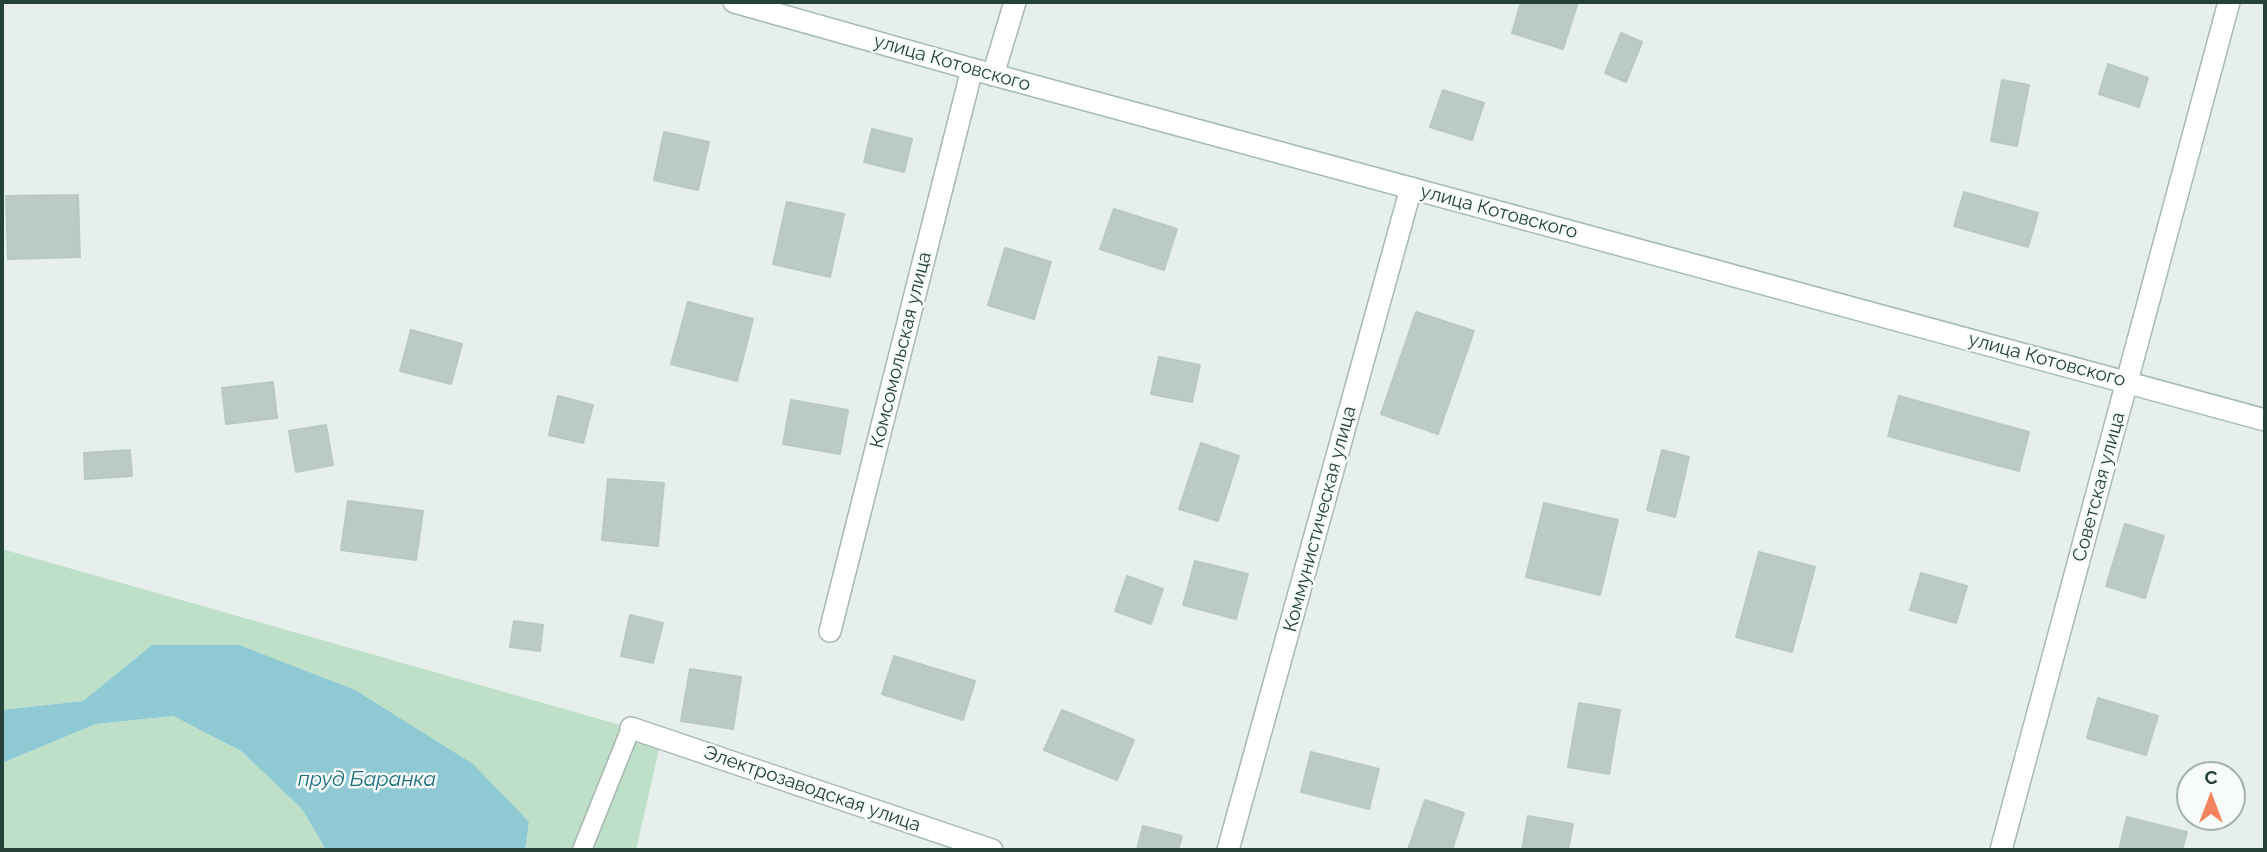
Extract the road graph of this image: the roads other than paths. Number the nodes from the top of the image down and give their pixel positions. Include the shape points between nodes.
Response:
1 (734, 2) edge
2 (1015, 2) edge
3 (2230, 2) edge
4 (972, 69) junction
5 (993, 75) junction
6 (1411, 188) junction
7 (2128, 382) junction
8 (2265, 420) edge
9 (830, 631) dead end
10 (631, 729) joint
11 (582, 850) edge
12 (992, 850) edge
13 (1228, 850) edge
14 (2001, 850) edge

1 - 4 street, улица Котовского
2 - 5 street
3 - 7 street, Советская улица
4 - 5 street, улица Котовского
4 - 9 street, Комсомольская улица
5 - 6 street, улица Котовского
6 - 7 street, улица Котовского
6 - 13 street, Коммунистическая улица
7 - 8 street, улица Котовского
7 - 14 street, Советская улица
10 - 11 lane
10 - 12 street, Электрозаводская улица

